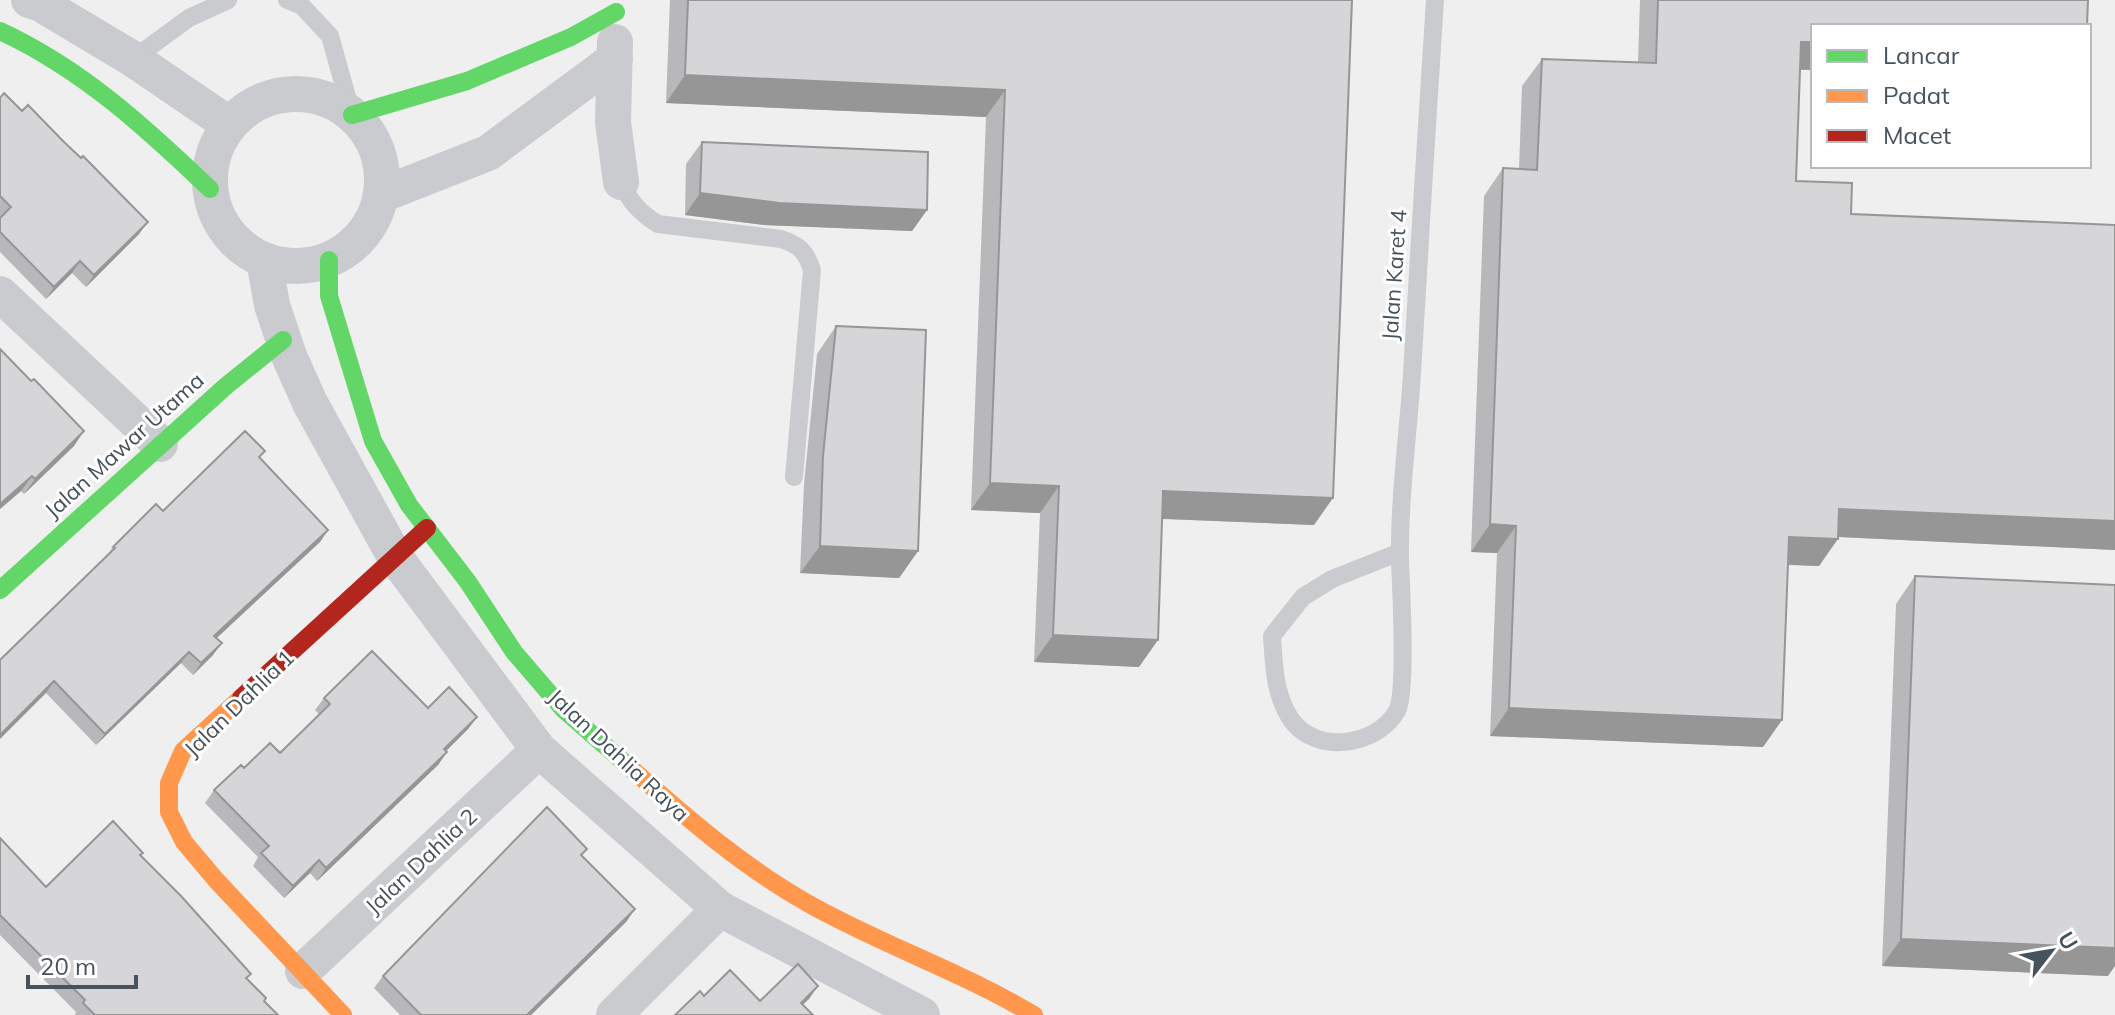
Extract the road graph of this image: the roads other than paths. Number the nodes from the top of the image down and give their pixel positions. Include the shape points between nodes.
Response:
1 (29, 0) edge
2 (228, 0) edge
3 (287, 0) edge
4 (1435, 0) edge
5 (616, 6) edge
6 (64, 8) edge
7 (0, 31) edge
8 (133, 59) junction
9 (615, 59) junction
10 (352, 115) junction
11 (230, 125) junction
12 (621, 182) joint
13 (210, 189) junction
14 (381, 195) junction
15 (264, 260) junction
16 (329, 260) junction
17 (0, 294) edge
18 (283, 340) junction
19 (160, 444) junction
20 (794, 477) dead end
21 (427, 528) junction
22 (1400, 552) junction
23 (395, 557) junction
24 (0, 590) edge
25 (539, 750) junction
26 (720, 909) junction
27 (303, 971) junction
28 (994, 1006) edge
29 (343, 1015) edge
30 (614, 1015) edge
31 (922, 1015) edge
32 (1034, 1015) edge

1 - 6 street
2 - 8 lane via 189,18
3 - 10 lane via 302,6 330,36
4 - 22 lane, Jalan Karet 4
5 - 9 street
5 - 10 street via 571,37 467,81
6 - 8 street
7 - 13 street via 104,91
8 - 11 street
9 - 12 street via 613,122
9 - 14 street via 488,153
10 - 11 street via 312,95 288,94 246,109
10 - 14 street via 377,152
11 - 13 street via 211,167
12 - 20 lane via 630,201 658,224 781,239 806,252 812,270
13 - 15 street via 228,232
14 - 16 street via 363,234
15 - 16 street via 286,266
15 - 18 street, Jalan Dahlia Raya
16 - 21 street, Jalan Dahlia Raya via 329,296 373,441
17 - 19 street
18 - 19 street, Jalan Mawar Utama
18 - 23 street, Jalan Dahlia Raya via 310,403
19 - 24 street, Jalan Mawar Utama
21 - 23 street, Jalan Dahlia 1
21 - 28 street, Jalan Dahlia Raya via 514,652 563,709 708,837 809,904
22 - 22 lane, Jalan Karet 4 via 1399,708 1366,738 1316,740 1291,719 1275,682 1272,636 1303,597 1332,579
23 - 25 street, Jalan Dahlia Raya
23 - 27 street, Jalan Dahlia 1 via 183,751 169,783 169,812 184,842
25 - 26 street, Jalan Dahlia Raya
25 - 27 street, Jalan Dahlia 2
26 - 30 street
26 - 31 street, Jalan Dahlia Raya
27 - 29 street, Jalan Dahlia 1
28 - 32 street, Jalan Dahlia Raya

